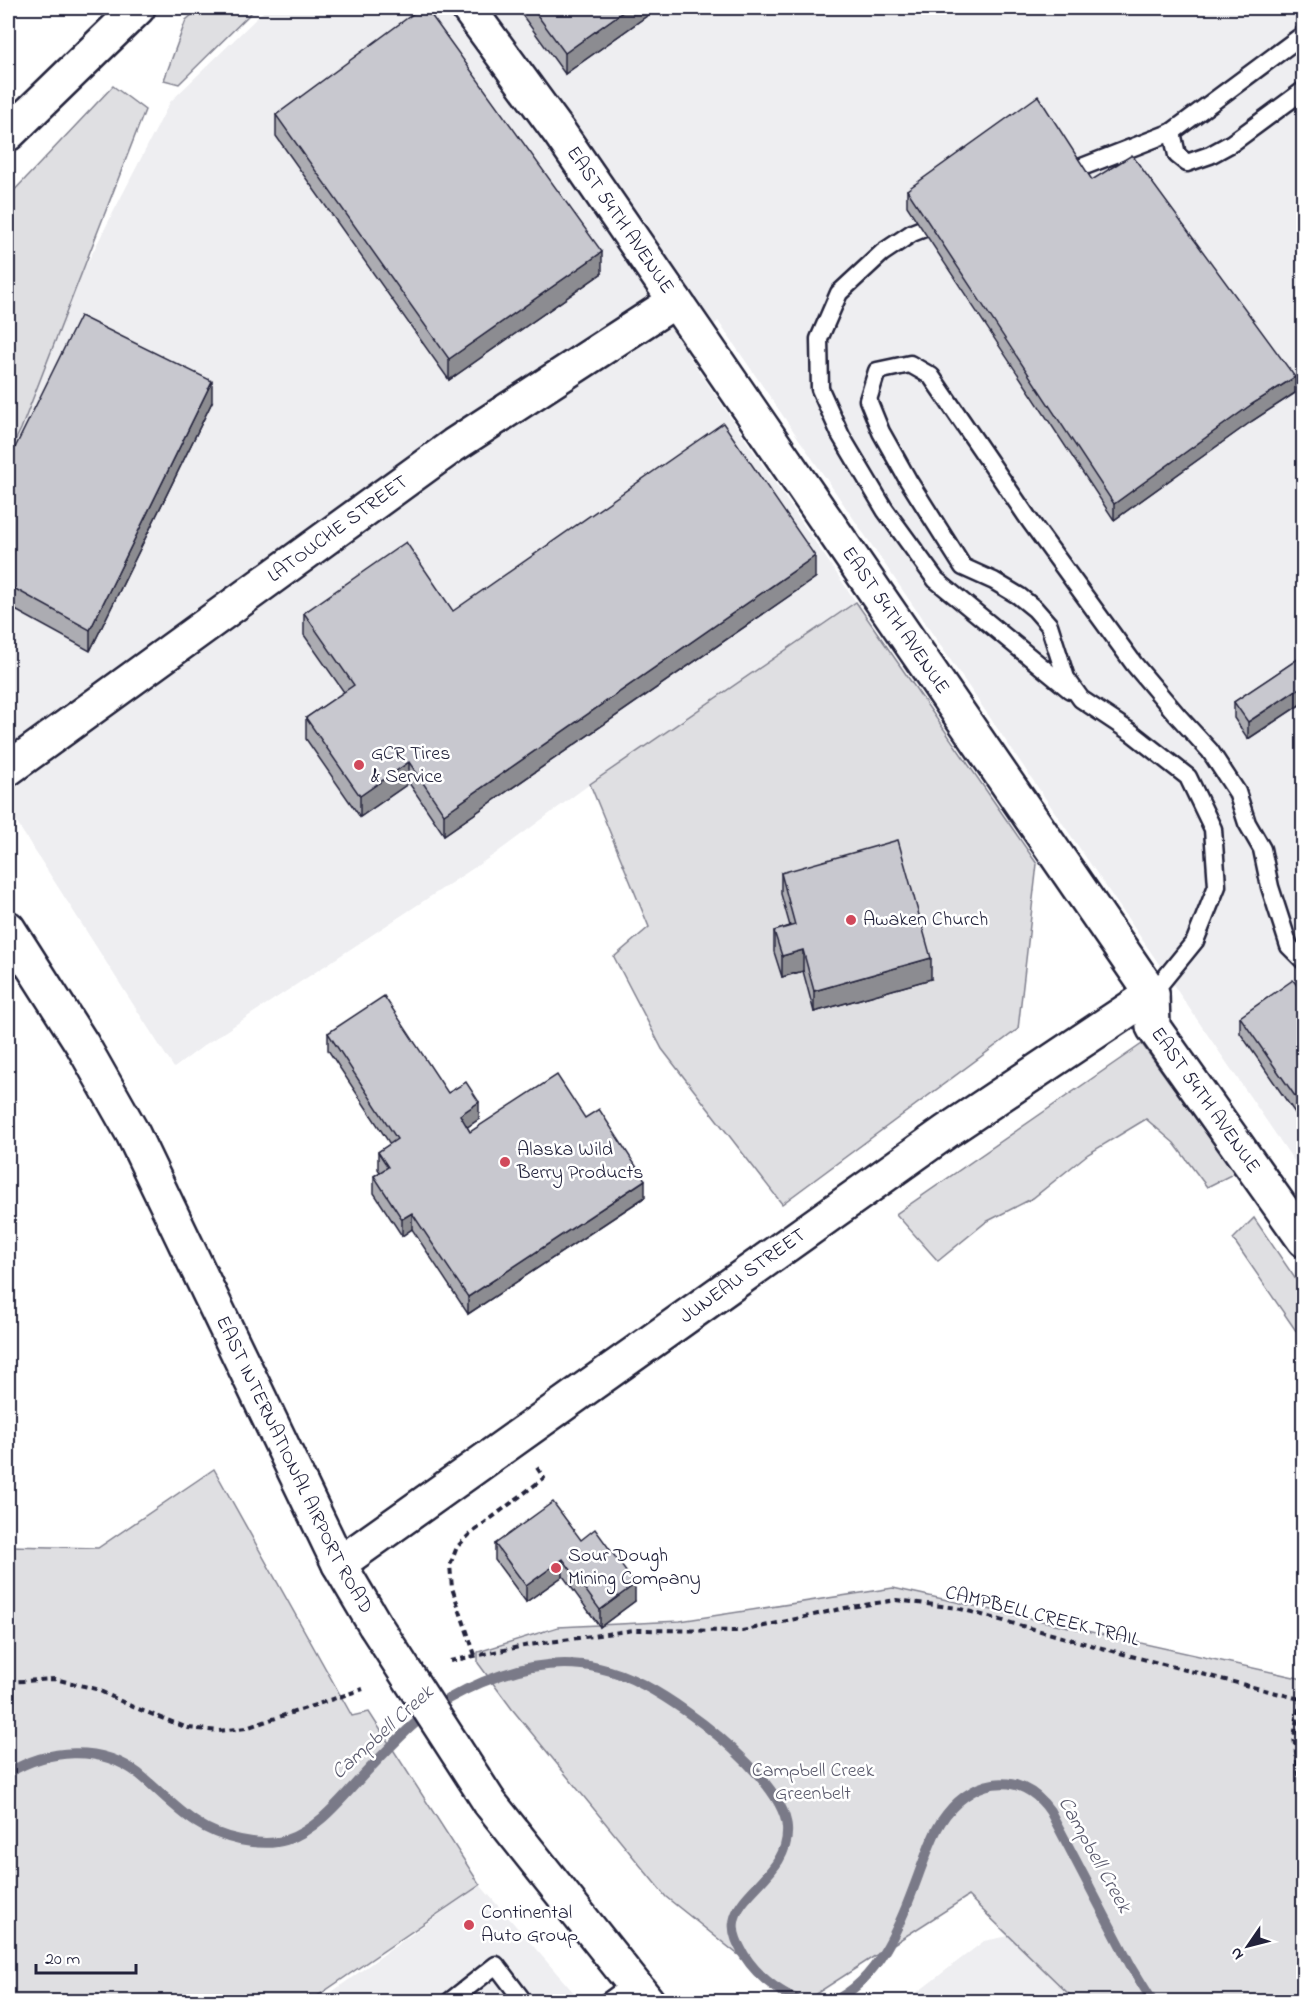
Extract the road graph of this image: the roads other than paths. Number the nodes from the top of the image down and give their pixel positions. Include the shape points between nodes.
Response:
1 (138, 8) edge
2 (468, 8) edge
3 (1304, 34) edge
4 (1304, 90) edge
5 (1172, 132) junction
6 (8, 134) edge
7 (1053, 178) edge
8 (955, 216) edge
9 (675, 301) junction
10 (1081, 699) junction
11 (8, 769) edge
12 (8, 928) edge
13 (1304, 961) edge
14 (1152, 994) junction
15 (1304, 1240) edge
16 (339, 1563) junction
17 (630, 1995) edge
18 (449, 2001) edge
19 (525, 2001) edge

1 - 6 street
2 - 9 street, EAST 54TH AVENUE
3 - 5 lane
4 - 5 lane via 1232,142 1187,163 1177,156
5 - 7 lane
8 - 10 lane via 912,233 882,253 839,293 819,339 820,389 840,436 885,510 936,580
9 - 11 street, LATOUCHE STREET via 454,445
9 - 14 street, EAST 54TH AVENUE
10 - 13 lane via 1066,678 1049,625 1019,596 963,567 908,480 868,400 877,371 910,364 931,376 1134,664 1210,751 1237,792 1247,823 1262,849 1290,946
10 - 14 lane via 1188,777 1213,829 1217,886 1195,941
12 - 16 street, EAST INTERNATIONAL AIRPORT ROAD via 82,1044 133,1134
14 - 15 street, EAST 54TH AVENUE via 1153,1027
14 - 16 street, JUNEAU STREET via 947,1131
16 - 17 street, EAST INTERNATIONAL AIRPORT ROAD, bridge via 490,1803
18 - 19 lane via 496,1965

